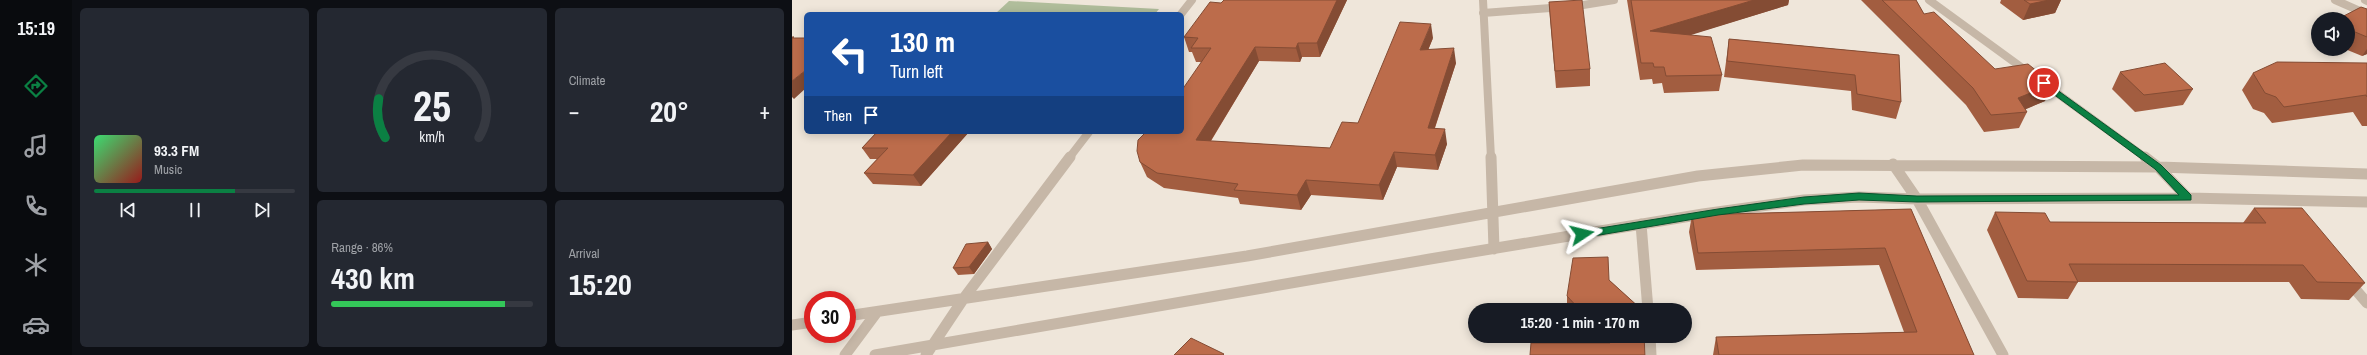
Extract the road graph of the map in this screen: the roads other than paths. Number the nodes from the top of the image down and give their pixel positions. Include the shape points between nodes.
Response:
1 (1192, 0) edge
2 (1483, 0) edge
3 (1614, 0) edge
4 (1929, 0) edge
5 (2335, 0) edge
6 (1183, 12) edge
7 (1483, 13) junction
8 (2367, 14) edge
9 (1087, 134) edge
10 (1893, 164) junction
11 (2158, 167) junction
12 (2367, 174) edge
13 (2188, 198) junction
14 (1917, 199) junction
15 (2280, 199) junction
16 (2367, 202) edge
17 (2289, 210) edge
18 (1494, 212) junction
19 (1641, 224) junction
20 (1494, 249) junction
21 (2342, 272) edge
22 (964, 298) junction
23 (1647, 303) edge
24 (2367, 303) edge
25 (877, 312) junction
26 (856, 315) edge
27 (804, 323) edge
28 (792, 325) edge
29 (1650, 343) edge
30 (934, 344) junction
31 (845, 355) edge
32 (875, 355) edge
33 (926, 355) edge
34 (1651, 355) edge
35 (2003, 355) edge

1 - 6 street
2 - 7 street
3 - 7 street via 1577,6
4 - 11 street
5 - 8 street
7 - 18 street
9 - 22 street
10 - 11 street
10 - 14 street
10 - 18 street via 1803,165 1698,176
11 - 12 street
11 - 13 street
13 - 14 street
13 - 15 street
14 - 19 street via 1859,197 1804,200
14 - 35 street
15 - 16 street
15 - 17 street
18 - 20 street
18 - 22 street via 1247,256
19 - 20 street
19 - 23 street
20 - 30 street
21 - 24 street
22 - 25 street
22 - 30 street
25 - 26 street
25 - 31 street
27 - 28 street
29 - 34 street
30 - 32 street
30 - 33 street

